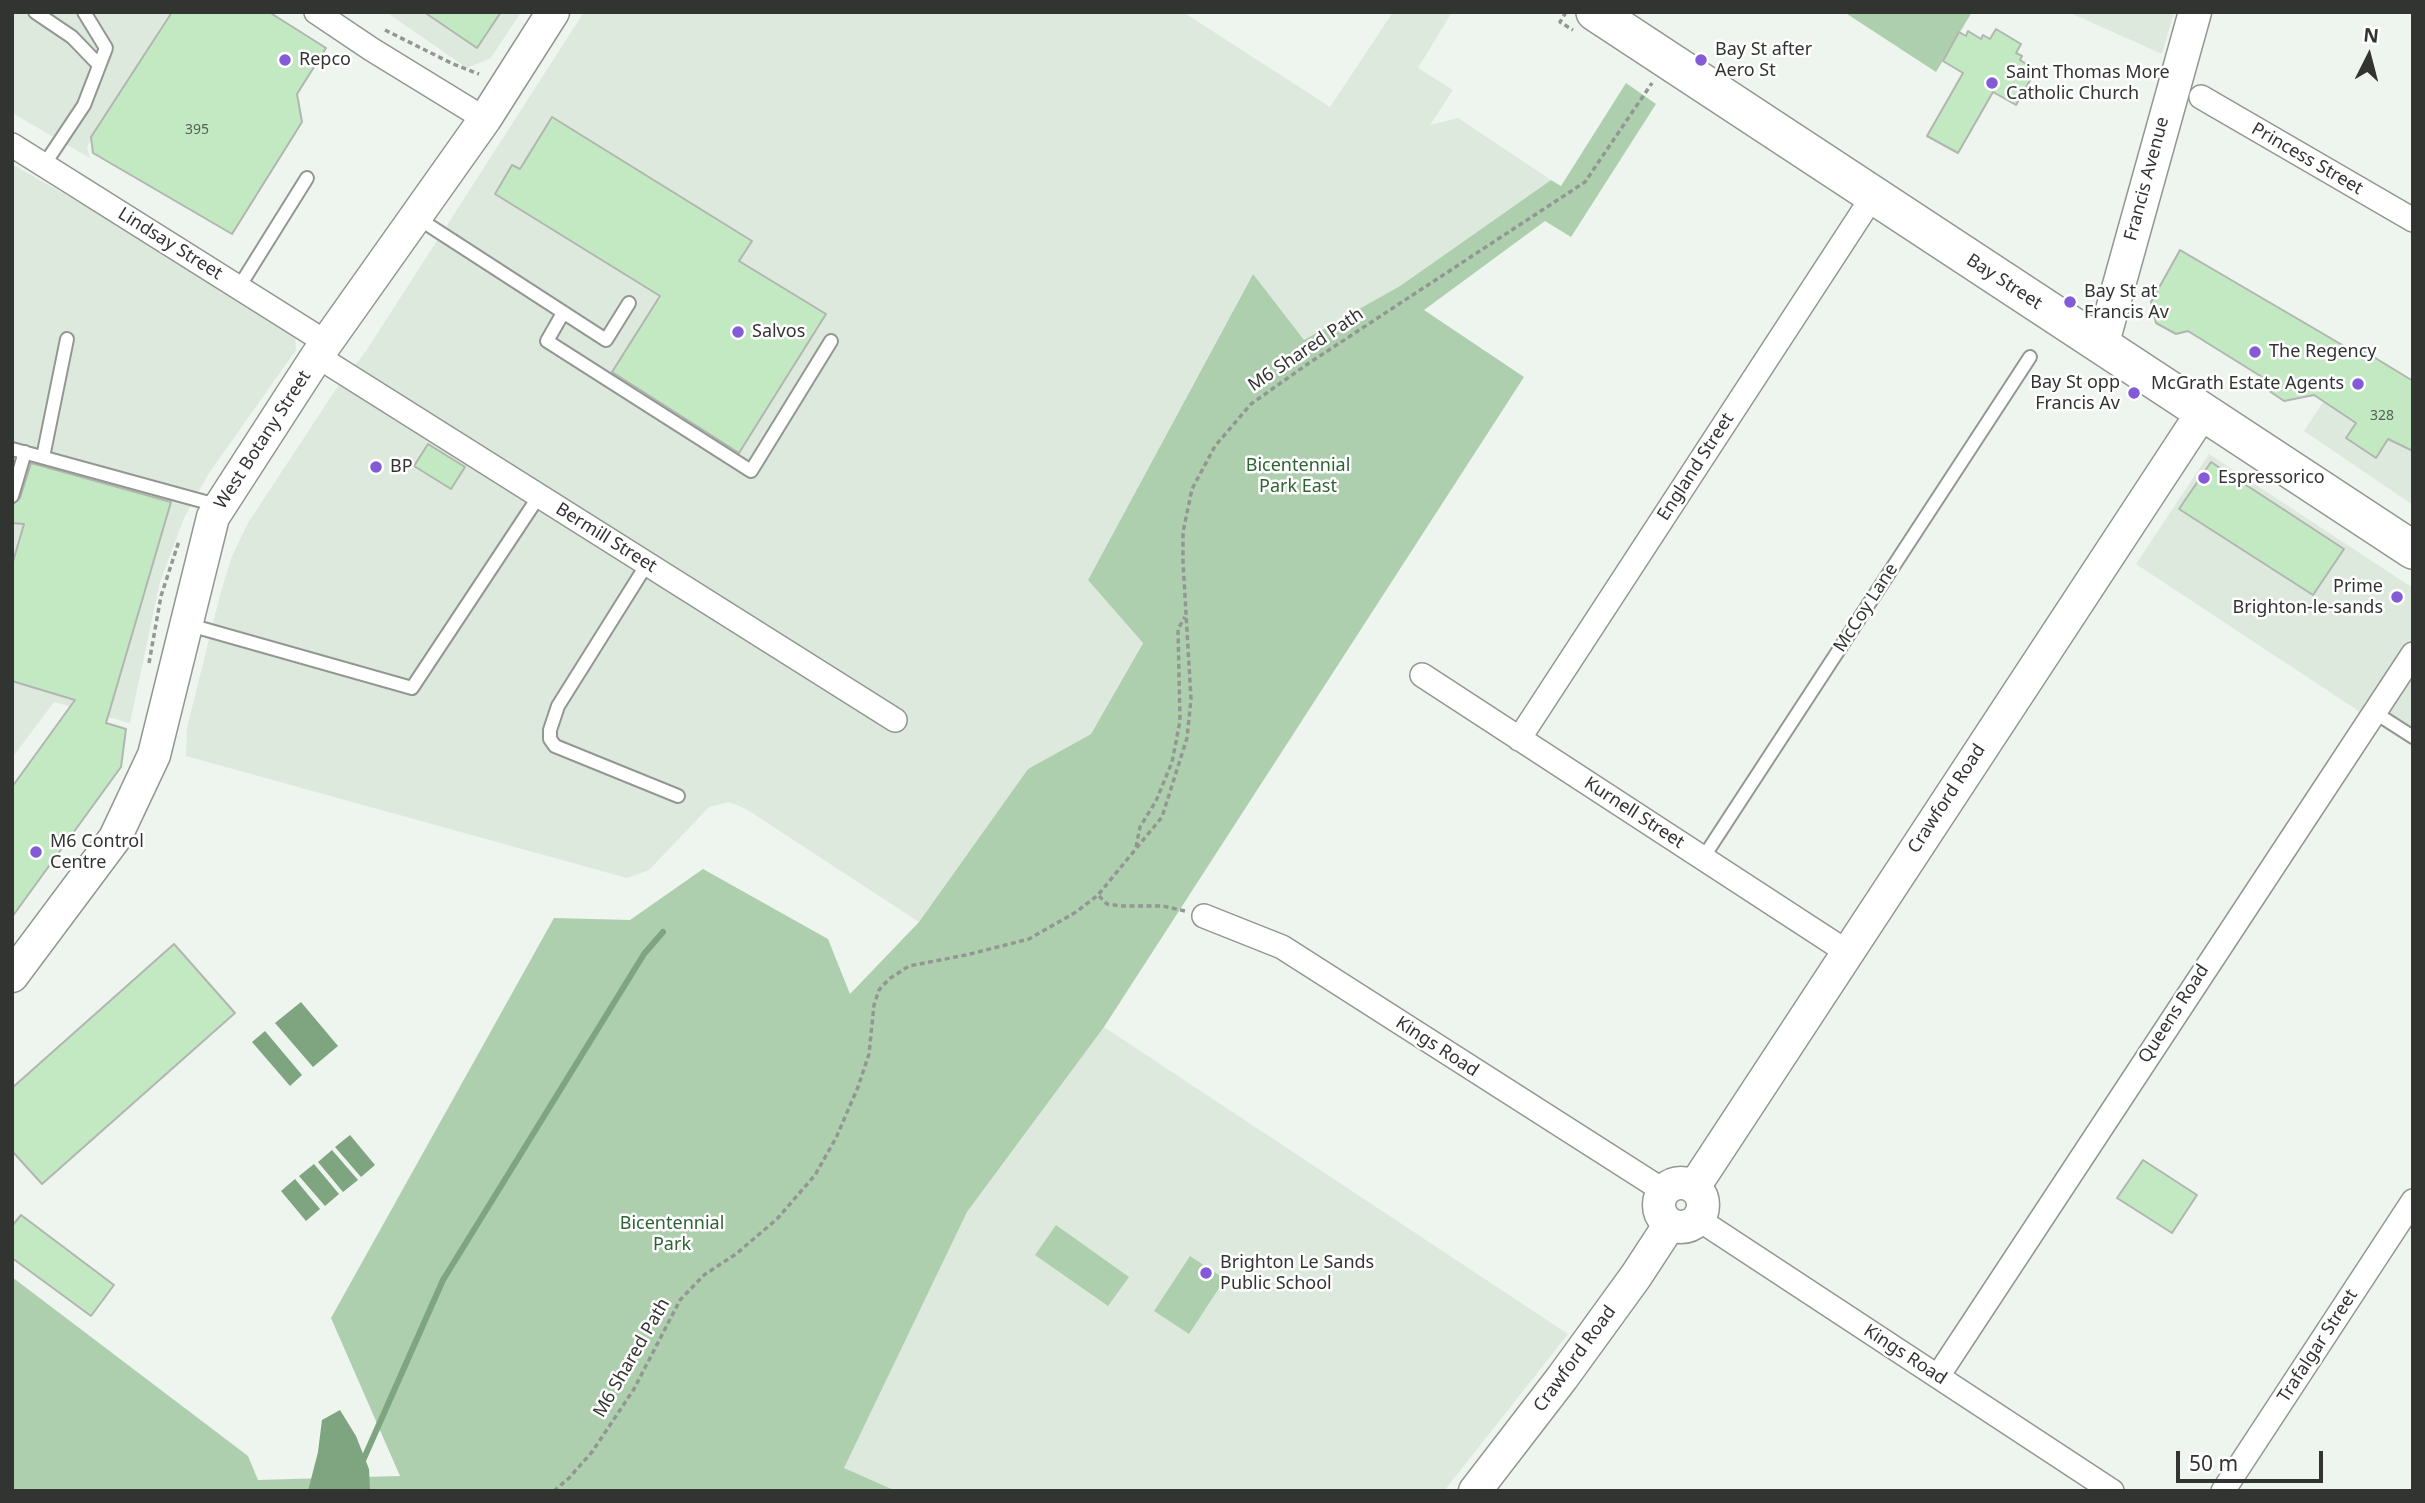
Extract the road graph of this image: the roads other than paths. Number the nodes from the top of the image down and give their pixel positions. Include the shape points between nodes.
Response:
1 (35, 12) edge
2 (84, 12) edge
3 (316, 12) edge
4 (553, 12) edge
5 (1595, 12) edge
6 (2195, 12) edge
7 (99, 65) junction
8 (2201, 97) dead end
9 (485, 119) junction
10 (12, 145) edge
11 (44, 165) junction
12 (307, 178) dead end
13 (1873, 196) junction
14 (416, 217) junction
15 (2413, 220) edge
16 (239, 287) junction
17 (629, 303) dead end
18 (564, 313) junction
19 (67, 339) dead end
20 (831, 341) dead end
21 (2102, 346) junction
22 (322, 349) junction
23 (2030, 357) dead end
24 (2202, 413) junction
25 (19, 450) edge
26 (43, 457) junction
27 (12, 496) edge
28 (539, 496) junction
29 (220, 506) junction
30 (2413, 550) edge
31 (648, 564) junction
32 (186, 624) junction
33 (2413, 654) edge
34 (1422, 675) dead end
35 (2374, 712) junction
36 (895, 720) dead end
37 (2413, 737) edge
38 (1519, 739) junction
39 (678, 796) dead end
40 (1703, 858) junction
41 (1204, 916) road end
42 (1847, 951) junction
43 (12, 976) edge
44 (1679, 1189) junction
45 (2413, 1201) edge
46 (1684, 1221) junction
47 (1938, 1376) junction
48 (1475, 1491) edge
49 (2112, 1491) edge
50 (2223, 1491) edge

1 - 7 lane via 72,37
2 - 7 lane via 106,48
3 - 9 street
4 - 9 street, West Botany Street
5 - 13 main road, Bay Street
6 - 21 street, Francis Avenue
7 - 11 lane via 84,105
8 - 15 street, Princess Street
9 - 14 street, West Botany Street
10 - 11 street, Lindsay Street
11 - 16 street, Lindsay Street
12 - 16 lane
13 - 21 main road, Bay Street
13 - 38 street, England Street
14 - 18 lane
14 - 22 street, West Botany Street
16 - 22 street, Lindsay Street
17 - 18 lane via 606,340
18 - 20 lane via 547,341 751,471
19 - 26 lane
21 - 24 main road, Bay Street
22 - 28 street, Bermill Street
22 - 29 street, West Botany Street
23 - 40 lane, McCoy Lane
24 - 30 main road, Bay Street
24 - 42 street, Crawford Road
25 - 26 lane
25 - 27 lane
26 - 29 lane
28 - 31 street, Bermill Street
28 - 32 lane via 412,688
29 - 32 street, West Botany Street via 213,517
31 - 36 street, Bermill Street
31 - 39 lane via 558,706 550,739 555,746
32 - 43 street, West Botany Street via 154,755 115,838
33 - 35 street, Queens Road
34 - 38 street, Kurnell Street
35 - 37 lane
35 - 47 street, Queens Road
38 - 40 street, Kurnell Street
40 - 42 street, Kurnell Street
41 - 44 street, Kings Road via 1282,947
42 - 44 street, Crawford Road
44 - 46 street via 1700,1193 1703,1202 1703,1211
45 - 50 street, Trafalgar Street
46 - 47 street, Kings Road
46 - 48 street, Crawford Road
47 - 49 street, Kings Road

